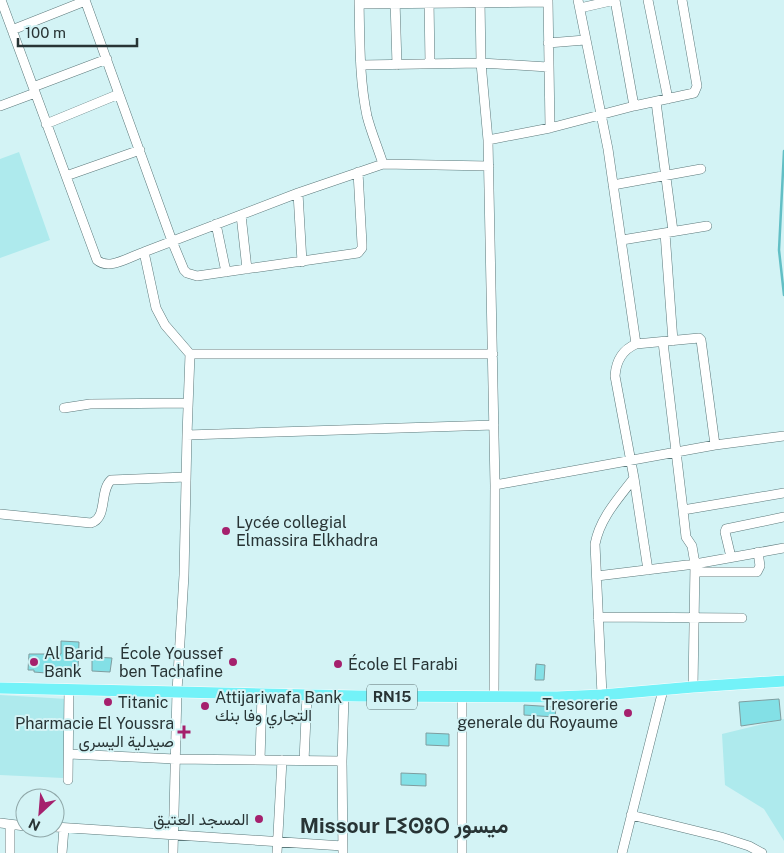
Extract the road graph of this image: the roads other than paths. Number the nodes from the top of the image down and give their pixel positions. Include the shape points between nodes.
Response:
1 (2, 0) edge
2 (615, 0) edge
3 (648, 0) edge
4 (682, 0) edge
5 (85, 1) edge
6 (395, 1) edge
7 (480, 1) edge
8 (548, 1) edge
9 (359, 2) edge
10 (429, 2) edge
11 (579, 4) edge
12 (12, 30) junction
13 (585, 40) junction
14 (548, 43) junction
15 (107, 59) junction
16 (482, 63) junction
17 (397, 64) junction
18 (430, 64) junction
19 (361, 65) junction
20 (548, 67) junction
21 (34, 90) junction
22 (120, 94) junction
23 (668, 99) junction
24 (656, 102) junction
25 (0, 106) edge
26 (634, 106) junction
27 (601, 114) junction
28 (46, 124) junction
29 (550, 128) junction
30 (488, 140) junction
31 (140, 150) junction
32 (383, 164) junction
33 (489, 166) junction
34 (701, 169) dead end
35 (358, 172) junction
36 (667, 175) junction
37 (66, 176) junction
38 (613, 185) junction
39 (298, 193) junction
40 (241, 215) junction
41 (216, 224) junction
42 (707, 226) dead end
43 (669, 232) junction
44 (622, 240) junction
45 (172, 241) junction
46 (144, 252) junction
47 (302, 262) junction
48 (247, 270) junction
49 (226, 272) junction
50 (673, 340) junction
51 (663, 342) junction
52 (636, 344) junction
53 (190, 354) junction
54 (493, 354) junction
55 (188, 403) junction
56 (64, 408) dead end
57 (494, 425) junction
58 (187, 435) junction
59 (784, 436) edge
60 (715, 445) junction
61 (677, 452) junction
62 (631, 459) junction
63 (186, 478) junction
64 (634, 478) junction
65 (495, 486) junction
66 (784, 493) edge
67 (683, 510) junction
68 (0, 514) edge
69 (784, 518) edge
70 (784, 548) edge
71 (758, 552) junction
72 (731, 557) junction
73 (695, 568) junction
74 (648, 570) junction
75 (597, 576) junction
76 (598, 617) junction
77 (742, 618) dead end
78 (696, 619) junction
79 (784, 681) edge
80 (693, 687) junction
81 (0, 688) edge
82 (69, 689) junction
83 (663, 690) junction
84 (176, 691) junction
85 (262, 694) junction
86 (306, 695) junction
87 (344, 696) junction
88 (602, 696) junction
89 (462, 697) junction
90 (494, 697) junction
91 (69, 754) junction
92 (175, 759) junction
93 (260, 760) junction
94 (282, 760) junction
95 (304, 761) junction
96 (342, 761) junction
97 (68, 780) dead end
98 (632, 815) junction
99 (0, 824) edge
100 (10, 825) junction
101 (15, 825) edge
102 (65, 828) edge
103 (173, 834) junction
104 (60, 838) edge
105 (278, 842) junction
106 (343, 849) edge
107 (10, 853) edge
108 (62, 853) edge
109 (173, 853) edge
110 (278, 853) edge
111 (462, 853) edge
112 (622, 853) edge
113 (762, 853) edge

1 - 12 street
2 - 11 street
2 - 26 street
3 - 23 street
4 - 23 street via 697,89 692,94
5 - 12 street
5 - 15 street
6 - 9 street
6 - 10 street
6 - 17 street
7 - 8 street
7 - 10 street
7 - 16 street
8 - 14 street
9 - 19 street
10 - 18 street
11 - 13 street
12 - 21 street
13 - 14 street
13 - 27 street
14 - 20 street
15 - 21 street
15 - 22 street
16 - 18 street
16 - 20 street
16 - 30 street
17 - 18 street
17 - 19 street
19 - 32 street via 367,116
20 - 29 street
21 - 25 street
21 - 28 street
22 - 28 street
22 - 31 street
23 - 24 street
24 - 26 street
24 - 36 street
26 - 27 street
27 - 29 street
27 - 38 street
28 - 37 street
29 - 30 street
30 - 33 street
31 - 37 street
31 - 45 street
32 - 33 street
32 - 35 street
33 - 54 street
34 - 36 street
35 - 39 street
35 - 47 street via 360,251 355,255
36 - 38 street
36 - 43 street
37 - 46 street via 100,263 110,264
38 - 44 street
39 - 40 street
39 - 47 street
40 - 41 street
40 - 48 street
41 - 45 street
41 - 49 street
42 - 43 street
43 - 44 street
43 - 50 street
44 - 52 street
45 - 46 street
45 - 49 street via 187,273 197,276
46 - 53 street via 156,308 165,325
47 - 48 street
48 - 49 street
50 - 51 street
50 - 60 street via 700,338 702,341
51 - 52 street
51 - 61 street
52 - 62 street via 620,356 616,370
53 - 54 street
53 - 55 street
54 - 57 street
55 - 56 street via 90,404
55 - 58 street
57 - 58 street
57 - 65 street
58 - 63 street
59 - 60 street
60 - 61 street
61 - 62 street
61 - 67 street
62 - 64 street
62 - 65 street
63 - 68 street via 111,480 96,522
63 - 84 street via 184,575
64 - 74 street
64 - 75 street via 603,519 595,544
65 - 90 street
66 - 67 street
67 - 73 street via 686,537 692,546
69 - 72 street via 726,528
70 - 71 street
71 - 72 street
71 - 73 street via 760,566 756,572
72 - 73 street
73 - 74 street
73 - 78 street
74 - 75 street
75 - 76 street
76 - 78 street
76 - 88 street
77 - 78 street
78 - 80 street
79 - 80 main road, RN15
80 - 83 main road, RN15
81 - 82 main road, RN15
82 - 84 main road, RN15
82 - 91 street
83 - 88 main road, RN15
83 - 98 street
84 - 85 main road, RN15
84 - 92 street
85 - 86 main road, RN15
85 - 93 street
86 - 87 main road, RN15
86 - 95 street
87 - 89 main road, RN15
87 - 96 street
88 - 90 main road, RN15
89 - 90 main road, RN15
89 - 111 street
91 - 92 street
91 - 97 street
92 - 93 street
92 - 103 street
93 - 94 street
94 - 95 street
94 - 105 street
95 - 96 street
96 - 106 street
98 - 112 street
98 - 113 street via 721,837
99 - 100 street
100 - 101 street
100 - 107 street
102 - 103 street
103 - 105 street
103 - 109 street
104 - 108 street
105 - 106 street
105 - 110 street

